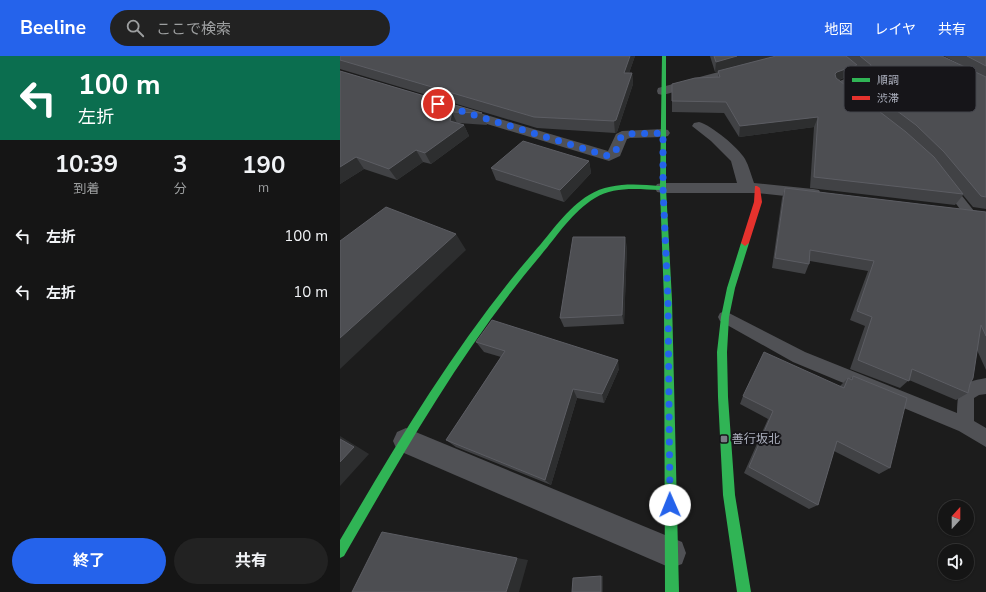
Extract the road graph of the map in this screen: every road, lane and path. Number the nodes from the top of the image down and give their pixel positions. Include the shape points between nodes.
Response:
1 (664, 56) edge
2 (792, 56) edge
3 (837, 56) edge
4 (850, 66) edge
5 (844, 83) edge
6 (844, 90) edge
7 (663, 91) junction
8 (444, 106) edge
9 (699, 126) dead end
10 (663, 133) junction
11 (941, 178) edge
12 (663, 188) junction
13 (752, 188) junction
14 (826, 196) edge
15 (948, 212) edge
16 (978, 215) edge
17 (725, 317) junction
18 (986, 386) edge
19 (966, 425) junction
20 (986, 438) edge
21 (406, 442) junction
22 (340, 552) edge
23 (671, 553) junction
24 (672, 592) edge
25 (744, 592) edge

1 - 7 street
2 - 7 street
3 - 4 lane
5 - 6 lane via 838,85
7 - 10 street
8 - 10 street via 608,156 615,153 621,137 627,134
9 - 13 street via 716,138 738,160
10 - 12 street
11 - 16 lane
12 - 13 street
12 - 21 street via 626,187 605,190 592,196 578,208 529,260 496,302
12 - 23 street via 668,300
13 - 14 street
13 - 17 street via 758,202 731,288
15 - 16 street
17 - 19 lane via 799,356
17 - 25 street via 722,352 723,397 729,495
18 - 19 lane via 975,388 966,394
19 - 20 lane
21 - 22 street
21 - 23 street
23 - 24 street

